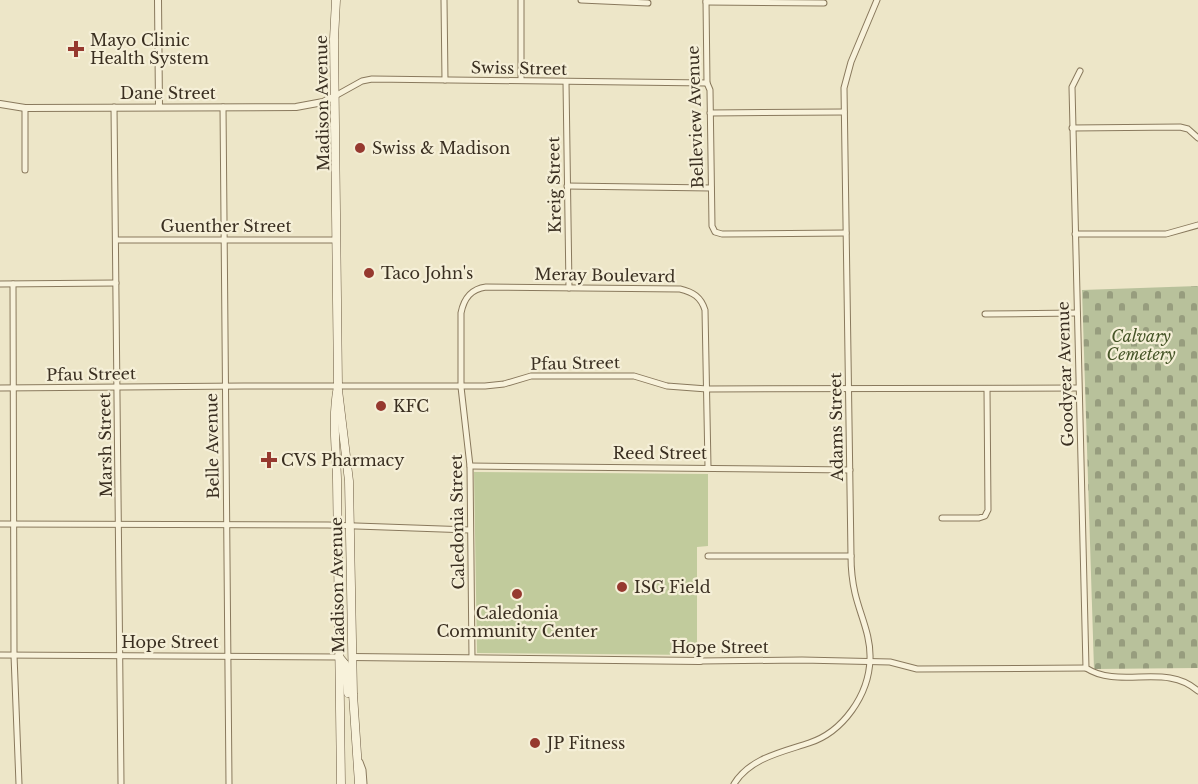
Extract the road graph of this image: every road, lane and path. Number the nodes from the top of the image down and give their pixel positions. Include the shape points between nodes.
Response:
1 (158, 0) edge
2 (336, 0) edge
3 (444, 0) edge
4 (521, 0) edge
5 (581, 0) edge
6 (877, 0) edge
7 (706, 1) edge
8 (648, 3) dead end
9 (824, 3) dead end
10 (1080, 71) dead end
11 (445, 80) junction
12 (521, 80) junction
13 (566, 82) junction
14 (707, 83) junction
15 (335, 96) junction
16 (0, 104) edge
17 (114, 107) junction
18 (159, 107) junction
19 (223, 107) junction
20 (25, 108) junction
21 (710, 112) junction
22 (844, 112) junction
23 (1072, 128) junction
24 (1197, 136) edge
25 (25, 170) dead end
26 (567, 186) junction
27 (711, 188) junction
28 (1198, 225) edge
29 (846, 233) junction
30 (1075, 234) junction
31 (116, 240) junction
32 (224, 240) junction
33 (336, 240) junction
34 (0, 284) edge
35 (13, 284) junction
36 (116, 284) junction
37 (569, 288) junction
38 (985, 314) dead end
39 (1077, 314) junction
40 (225, 386) junction
41 (338, 386) junction
42 (117, 387) junction
43 (461, 387) junction
44 (0, 388) edge
45 (14, 388) junction
46 (849, 388) junction
47 (1078, 388) junction
48 (708, 389) junction
49 (987, 389) junction
50 (470, 466) junction
51 (708, 467) junction
52 (850, 470) junction
53 (942, 518) dead end
54 (0, 524) edge
55 (14, 524) junction
56 (120, 524) junction
57 (226, 525) junction
58 (337, 526) junction
59 (350, 527) junction
60 (470, 530) junction
61 (708, 556) dead end
62 (850, 556) junction
63 (0, 655) edge
64 (14, 655) junction
65 (120, 656) junction
66 (228, 656) junction
67 (339, 657) junction
68 (352, 657) junction
69 (472, 658) junction
70 (700, 661) joint
71 (870, 662) junction
72 (1086, 668) junction
73 (1198, 691) edge
74 (355, 727) junction
75 (358, 758) junction
76 (121, 783) edge
77 (19, 784) edge
78 (229, 784) edge
79 (343, 784) edge
80 (359, 784) edge
81 (364, 784) edge
82 (734, 784) edge

1 - 18 street
2 - 15 main road, Madison Avenue
3 - 11 street
4 - 12 street
5 - 8 street
6 - 22 street, Adams Street via 847,74
7 - 9 street
7 - 14 street, Belleview Avenue
10 - 23 street, Goodyear Avenue via 1072,87
11 - 12 street, Swiss Street
11 - 15 street, Swiss Street via 372,79
12 - 13 street, Swiss Street
13 - 14 street, Swiss Street
13 - 26 street, Kreig Street
14 - 21 street, Belleview Avenue
15 - 19 street, Dane Street via 309,106
15 - 33 main road, Madison Avenue
16 - 20 street, Dane Street
17 - 18 street, Dane Street
17 - 20 street, Dane Street
17 - 31 street, Marsh Street
18 - 19 street, Dane Street
19 - 32 street, Belle Avenue
20 - 25 street
21 - 22 street
21 - 27 street, Belleview Avenue
22 - 29 street, Adams Street
23 - 24 street via 1180,128
23 - 30 street, Goodyear Avenue
26 - 27 street
26 - 37 street, Kreig Street
27 - 29 street, Belleview Avenue via 715,232
28 - 30 street via 1166,234
29 - 46 street, Adams Street
30 - 39 street, Goodyear Avenue
31 - 32 street, Guenther Street
31 - 36 street, Marsh Street
32 - 33 street, Guenther Street
32 - 40 street, Belle Avenue
33 - 41 main road, Madison Avenue
34 - 35 street
35 - 36 street
35 - 45 street
36 - 42 street, Marsh Street
37 - 43 street, Meray Boulevard via 486,287 468,295 461,313
37 - 48 street, Meray Boulevard via 680,289 702,300
38 - 39 street
39 - 47 street, Goodyear Avenue
40 - 41 street, Pfau Street
40 - 42 street, Pfau Street
40 - 57 street, Belle Avenue
41 - 43 street, Pfau Street
41 - 58 main road, Madison Avenue via 334,405
41 - 59 main road, Madison Avenue via 348,460
42 - 45 street, Pfau Street
42 - 56 street, Marsh Street
43 - 48 street, Pfau Street via 504,384 531,376 634,376 667,386
43 - 50 street, Caledonia Street
44 - 45 street, Pfau Street
45 - 55 street
46 - 48 street, Pfau Street
46 - 49 street, Pfau Street
46 - 52 street, Adams Street
47 - 49 street, Pfau Street
47 - 72 street, Goodyear Avenue
48 - 51 street, Meray Boulevard
49 - 53 street via 988,510 979,518
50 - 51 street, Reed Street
50 - 60 street, Caledonia Street
51 - 52 street, Reed Street
52 - 62 street, Adams Street
54 - 55 street
55 - 56 street
55 - 64 street
56 - 57 street
56 - 65 street, Marsh Street
57 - 58 street
57 - 66 street, Belle Avenue
58 - 59 street
58 - 67 main road, Madison Avenue
59 - 60 street
59 - 68 main road, Madison Avenue
60 - 69 street, Caledonia Street
61 - 62 street
62 - 71 street, Adams Street via 855,594 870,642
63 - 64 street, Hope Street
64 - 65 street, Hope Street
64 - 77 street
65 - 66 street, Hope Street
65 - 76 street, Marsh Street
66 - 67 street, Hope Street
66 - 78 street, Belle Avenue
67 - 74 main road via 346,668
67 - 79 main road, Madison Avenue
68 - 69 street, Hope Street
68 - 74 main road, Madison Avenue
69 - 70 street, Hope Street
70 - 71 street, Hope Street
71 - 72 street, Hope Street via 917,669
71 - 82 street, Adams Street via 860,698 837,727 811,743 765,758
72 - 73 street via 1111,676 1168,676 1190,683
74 - 75 main road, Madison Avenue
75 - 80 main road, Madison Avenue
75 - 81 street

